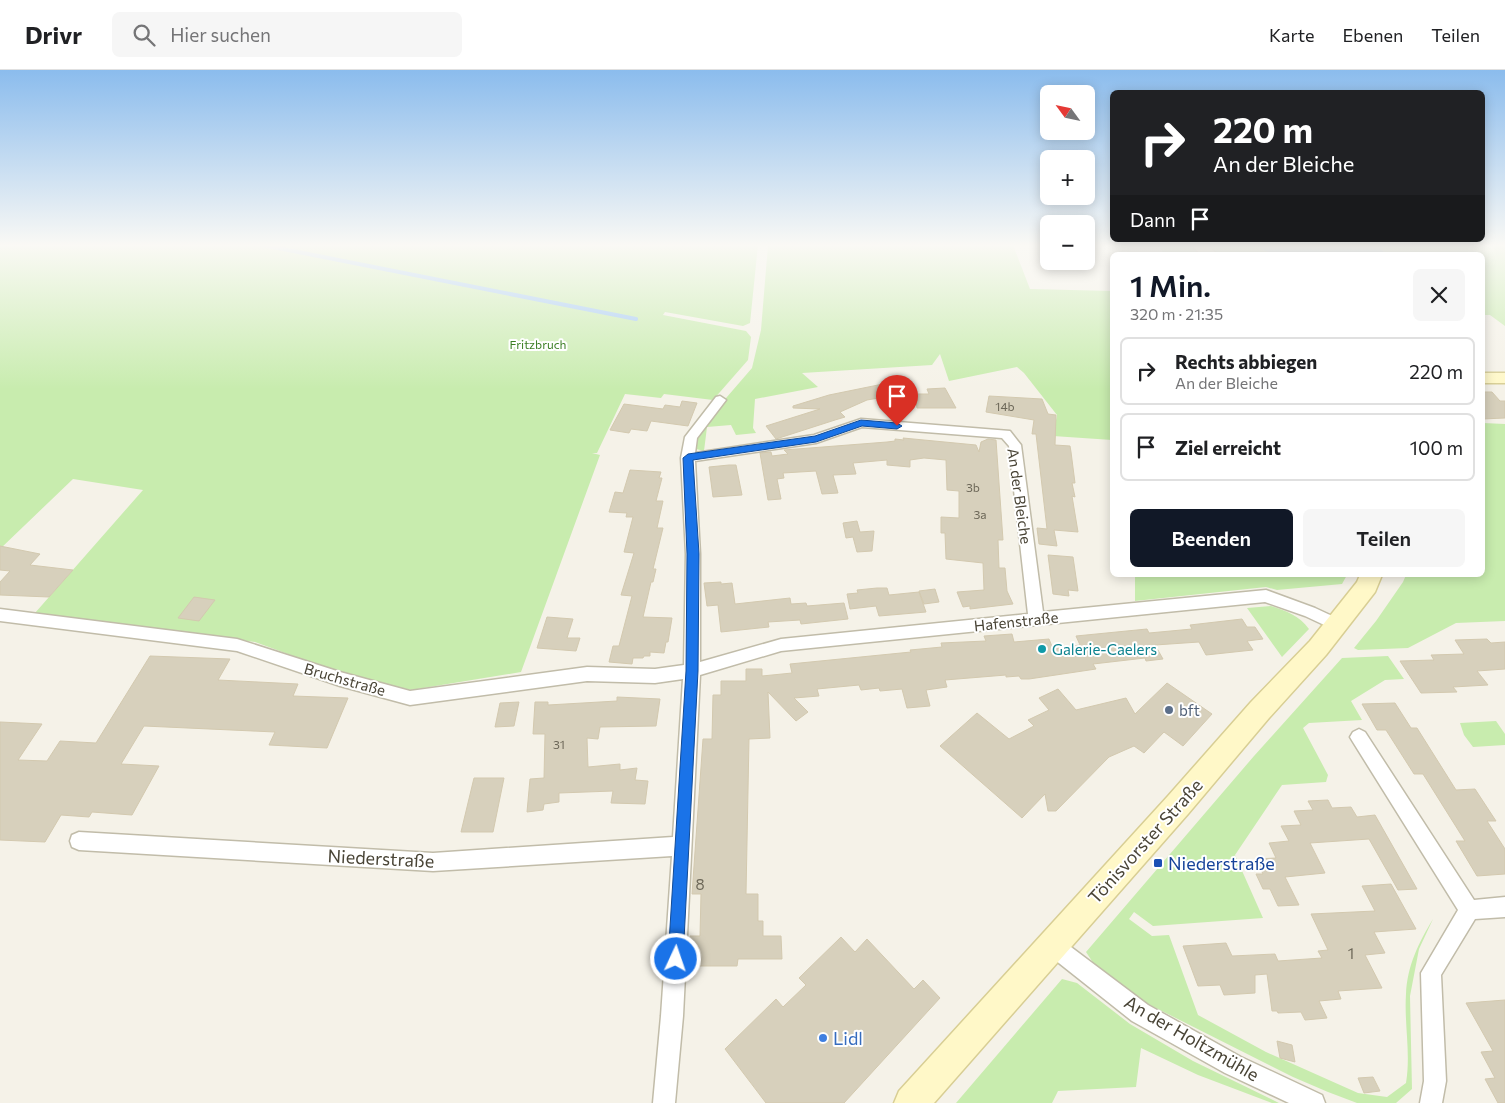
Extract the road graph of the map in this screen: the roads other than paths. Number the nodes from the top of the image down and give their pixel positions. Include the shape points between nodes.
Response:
1 (1485, 378) edge
2 (1505, 378) edge
3 (720, 400) dead end
4 (688, 458) junction
5 (1370, 577) edge
6 (0, 615) edge
7 (1036, 619) junction
8 (1337, 625) junction
9 (692, 671) junction
10 (1359, 737) dead end
11 (79, 841) dead end
12 (682, 846) junction
13 (1505, 906) edge
14 (1469, 910) junction
15 (1052, 945) junction
16 (664, 1103) edge
17 (911, 1103) edge
18 (1314, 1103) edge
19 (1431, 1103) edge

1 - 2 main road
3 - 4 street via 691,437
4 - 7 street, An der Bleiche via 816,439 861,423 1006,434 1015,445
4 - 9 street via 693,554
5 - 8 main road, Tönisvorster Straße
6 - 9 street, Bruchstraße via 237,645 410,698 587,674 655,676
7 - 8 street, Hafenstraße via 1266,596
7 - 9 street, Hafenstraße via 781,644
8 - 15 main road, Tönisvorster Straße
9 - 12 street
10 - 14 street
11 - 12 street, Niederstraße via 433,862
12 - 16 street
13 - 14 street
14 - 19 street via 1431,973 1435,1081
15 - 17 main road, Tönisvorster Straße
15 - 18 street, An der Holtzmühle via 1140,1013 1233,1064

